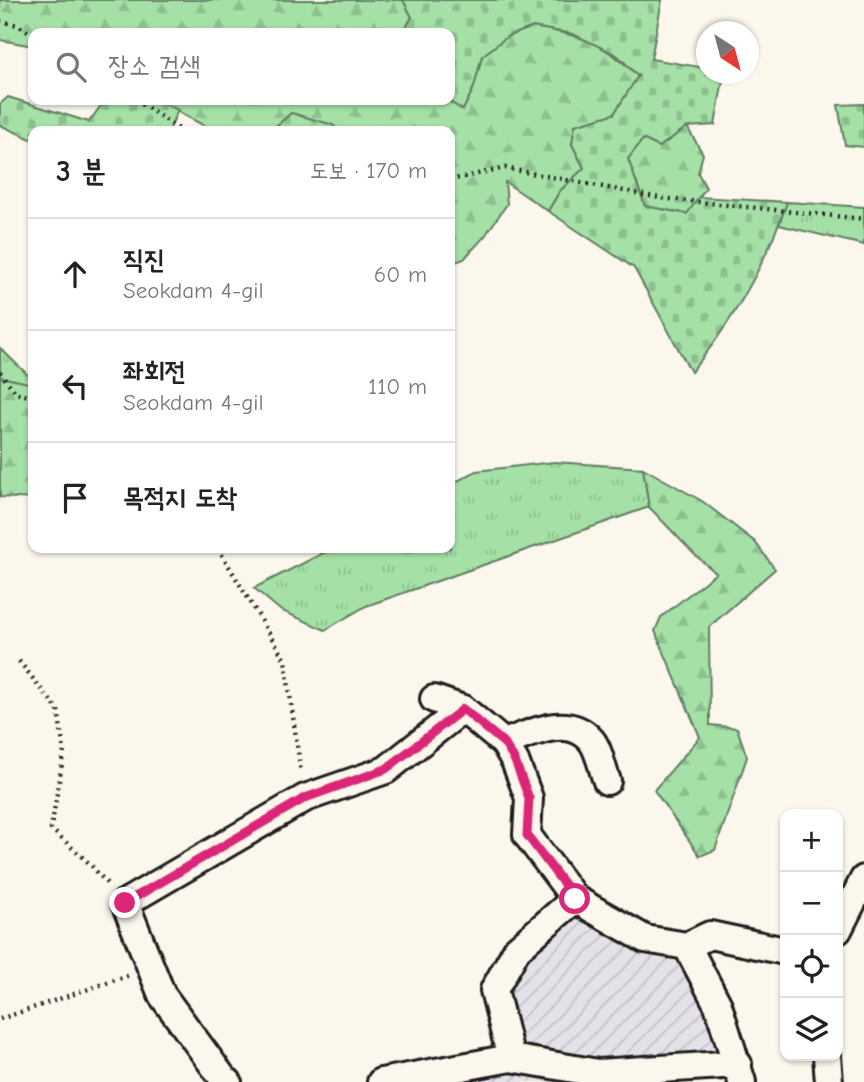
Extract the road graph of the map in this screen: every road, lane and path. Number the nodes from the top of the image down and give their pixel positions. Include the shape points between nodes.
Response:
1 (0, 22) edge
2 (28, 32) edge
3 (143, 105) edge
4 (175, 126) edge
5 (455, 179) edge
6 (864, 219) edge
7 (0, 372) edge
8 (28, 396) edge
9 (221, 553) edge
10 (19, 661) dead end
11 (434, 699) dead end
12 (463, 709) junction
13 (504, 743) junction
14 (607, 781) dead end
15 (305, 798) junction
16 (864, 879) edge
17 (575, 899) junction
18 (125, 903) junction
19 (843, 920) edge
20 (687, 946) junction
21 (780, 950) edge
22 (151, 969) junction
23 (0, 1019) edge
24 (511, 1058) junction
25 (827, 1061) edge
26 (740, 1073) edge
27 (228, 1082) edge
28 (382, 1082) edge
29 (829, 1082) edge

1 - 2 path
3 - 4 path
5 - 6 path via 505,168 660,198
7 - 8 path via 16,393
9 - 15 path via 285,660
10 - 18 path via 58,710 64,751 51,829
11 - 12 street
12 - 13 street
12 - 15 street via 386,769
13 - 14 street via 558,725 579,730 592,741
13 - 17 street via 529,798 527,835
15 - 18 street
16 - 19 street
17 - 20 street via 645,939
17 - 24 street via 517,949 494,990
18 - 22 street
20 - 21 street via 710,935
20 - 26 street via 718,1005
22 - 23 path
22 - 27 street via 162,995
24 - 26 street via 598,1073
24 - 28 street
25 - 29 street

